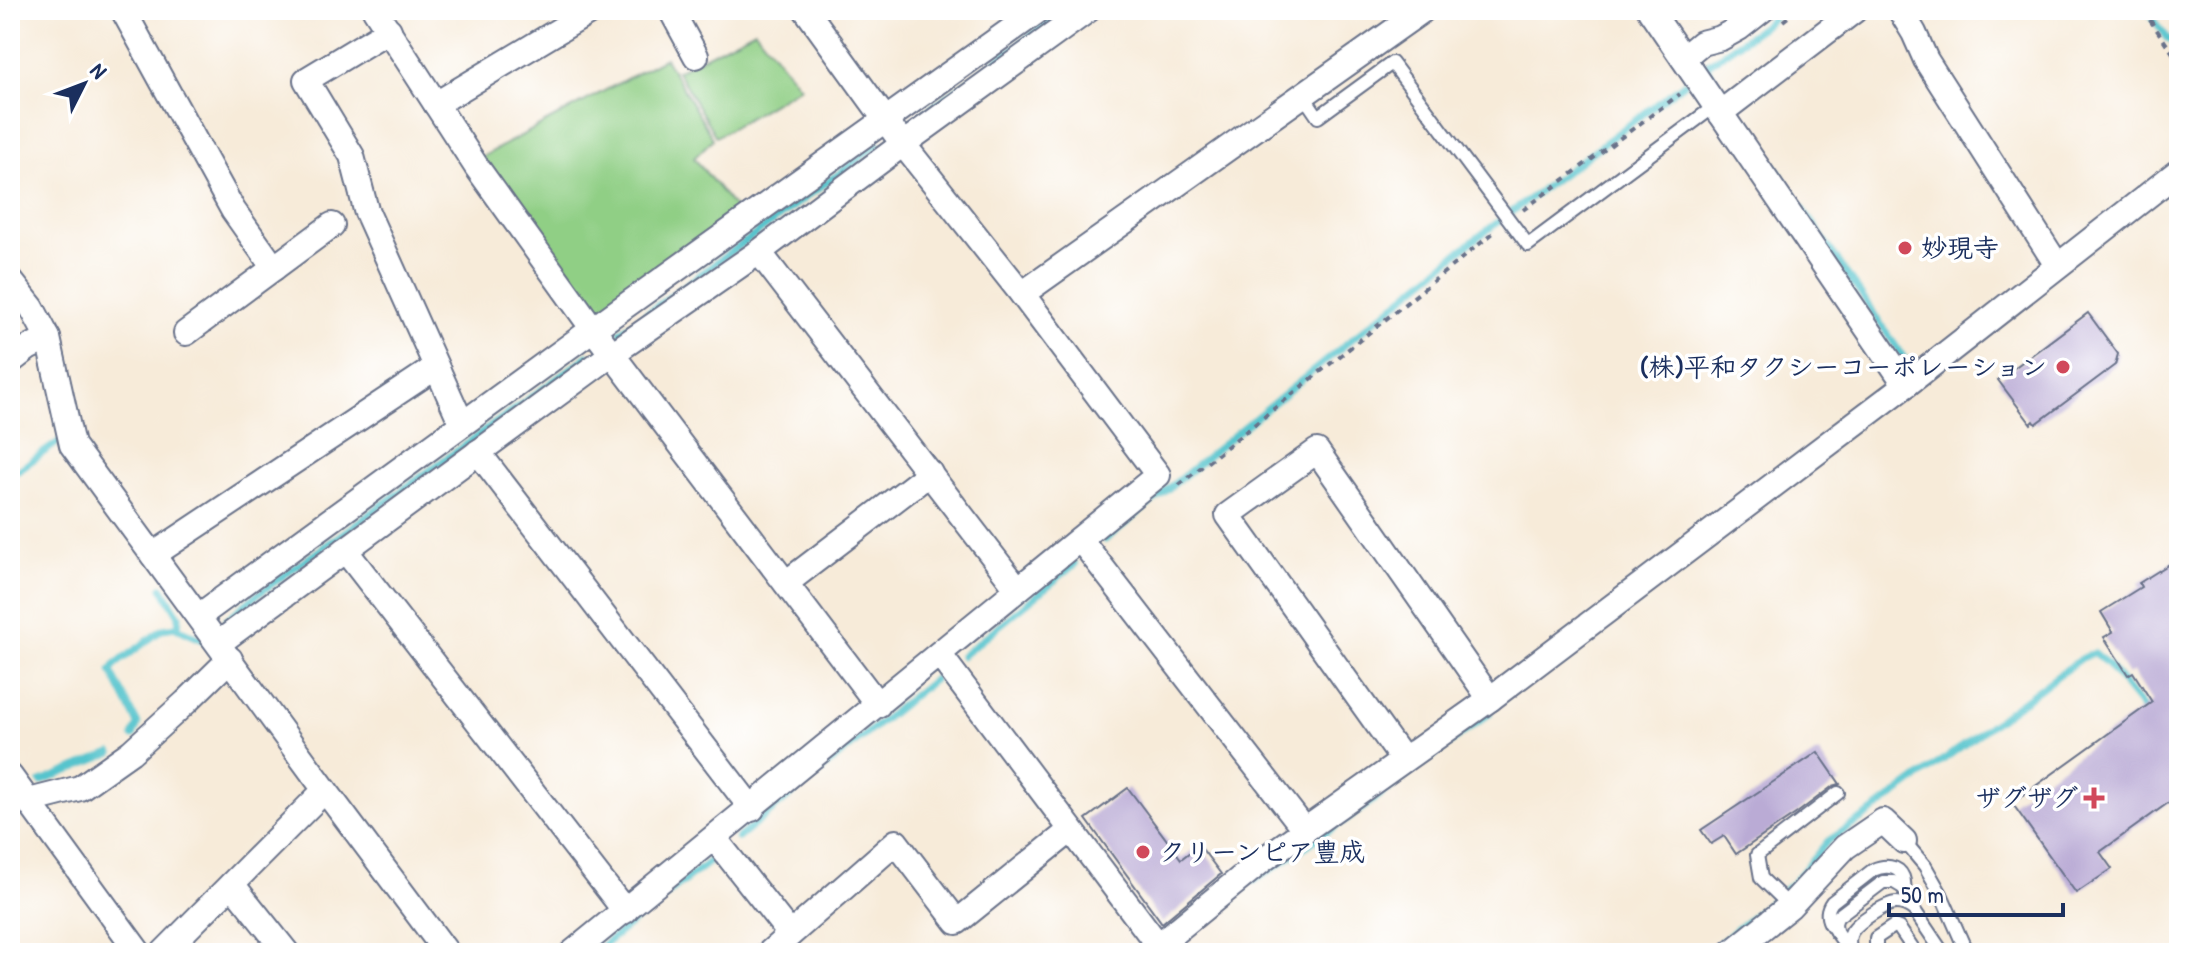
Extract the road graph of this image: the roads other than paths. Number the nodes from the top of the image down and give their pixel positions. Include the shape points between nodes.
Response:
1 (123, 10) edge
2 (593, 10) edge
3 (671, 10) edge
4 (806, 10) edge
5 (1039, 10) edge
6 (1088, 10) edge
7 (1423, 10) edge
8 (1650, 10) edge
9 (1762, 10) edge
10 (1855, 10) edge
11 (1900, 10) edge
12 (382, 20) edge
13 (696, 56) dead end
14 (1683, 58) junction
15 (1303, 95) junction
16 (436, 104) junction
17 (1718, 110) junction
18 (886, 121) junction
19 (903, 144) junction
20 (2179, 171) edge
21 (332, 225) dead end
22 (759, 252) junction
23 (2057, 265) junction
24 (274, 268) junction
25 (10, 280) edge
26 (1022, 294) junction
27 (593, 329) junction
28 (186, 333) dead end
29 (40, 342) junction
30 (612, 354) junction
31 (10, 362) edge
32 (436, 367) junction
33 (1906, 385) junction
34 (462, 424) junction
35 (478, 452) junction
36 (930, 473) junction
37 (1080, 539) junction
38 (345, 550) junction
39 (153, 555) junction
40 (786, 583) junction
41 (1018, 589) junction
42 (199, 616) junction
43 (224, 651) junction
44 (939, 654) junction
45 (1490, 699) junction
46 (878, 705) junction
47 (1403, 760) junction
48 (16, 788) edge
49 (325, 790) junction
50 (1838, 793) dead end
51 (752, 809) junction
52 (1071, 830) junction
53 (1305, 830) junction
54 (715, 839) junction
55 (1904, 841) joint
56 (232, 884) junction
57 (1788, 904) junction
58 (1914, 910) junction
59 (625, 911) junction
60 (790, 934) junction
61 (1876, 945) dead end
62 (578, 951) edge
63 (1158, 951) edge
64 (1851, 952) edge
65 (139, 953) edge
66 (163, 953) edge
67 (287, 953) edge
68 (447, 953) edge
69 (769, 953) edge
70 (1731, 953) edge
71 (1916, 953) edge
72 (1943, 953) edge
73 (1967, 953) edge

1 - 24 street via 233,210
2 - 16 street
3 - 13 street
4 - 18 street
5 - 18 street
6 - 19 street
7 - 15 street
8 - 14 street
9 - 14 street
10 - 17 street
11 - 23 street via 1926,60
12 - 16 street
12 - 32 street via 306,80 352,156 366,210
14 - 17 street
15 - 17 lane via 1318,117 1392,63 1528,245
15 - 26 street
16 - 27 street
17 - 33 street
18 - 19 street
18 - 27 street
19 - 22 street
19 - 26 street
20 - 23 street
21 - 24 street
22 - 30 street
22 - 36 street
23 - 33 street
24 - 28 street
25 - 29 street via 32,308
26 - 37 street via 1158,475
27 - 30 street
27 - 34 street
29 - 31 street
29 - 39 street via 72,445
30 - 35 street
30 - 40 street
32 - 34 street
32 - 39 street
33 - 45 street
34 - 42 street
35 - 38 street
35 - 51 street
36 - 40 street
36 - 41 street
37 - 41 street
37 - 53 street
38 - 43 street
38 - 59 street
39 - 42 street
40 - 46 street
41 - 44 street
42 - 43 street
43 - 48 street via 186,702 131,752 80,788
43 - 49 street
44 - 46 street
44 - 52 street
45 - 47 street
45 - 47 street via 1317,451 1304,460 1228,515
46 - 51 street
47 - 53 street
48 - 65 street
49 - 56 street
49 - 68 street
50 - 57 lane via 1757,855 1761,878
51 - 54 street
52 - 60 street via 957,922 896,842
52 - 63 street
53 - 63 street
54 - 59 street
54 - 60 street
55 - 57 street via 1883,821 1845,847
55 - 73 lane via 1941,894
56 - 66 street
56 - 67 street
57 - 70 street
58 - 64 lane via 1901,904 1882,908 1854,929
58 - 64 lane via 1896,869 1873,870 1829,905 1827,918
58 - 72 lane
59 - 62 street
60 - 69 street
61 - 71 lane via 1876,938 1894,926

